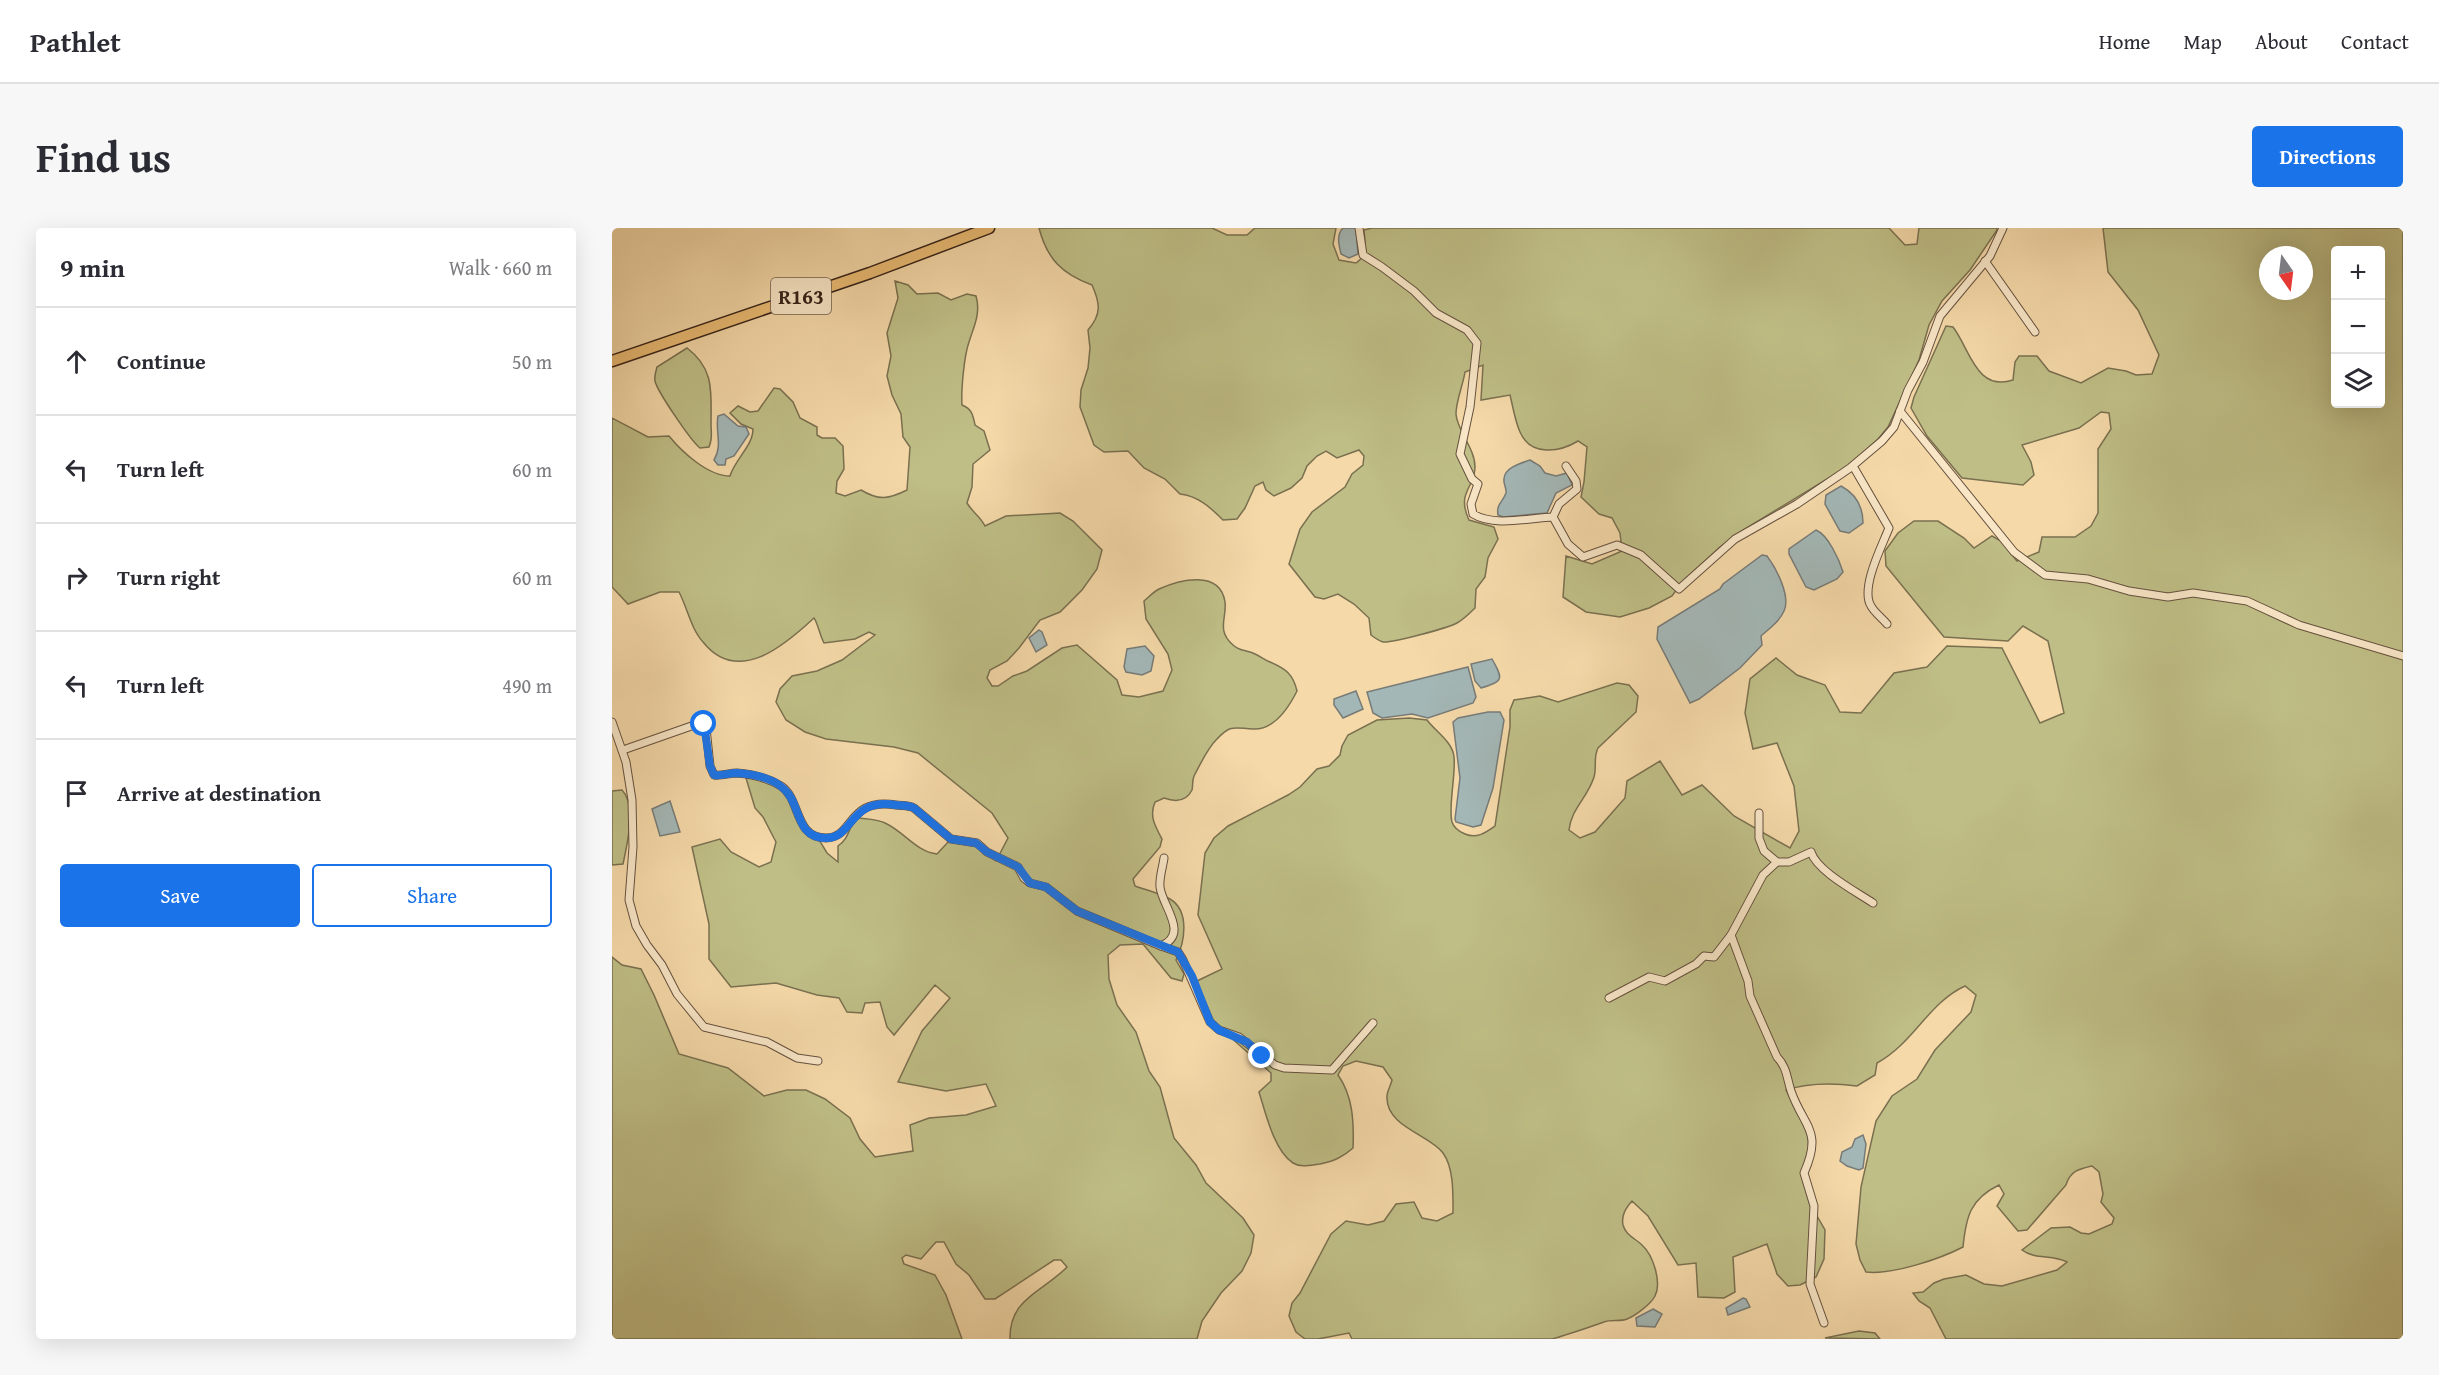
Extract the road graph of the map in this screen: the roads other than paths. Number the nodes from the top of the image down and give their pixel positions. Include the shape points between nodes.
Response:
1 (988, 228) edge
2 (1359, 228) edge
3 (2003, 228) edge
4 (1985, 261) junction
5 (2035, 332) dead end
6 (612, 361) edge
7 (1900, 411) junction
8 (1566, 466) dead end
9 (1853, 466) junction
10 (1553, 517) junction
11 (1887, 624) dead end
12 (2403, 656) edge
13 (612, 722) edge
14 (622, 750) junction
15 (1759, 813) dead end
16 (1164, 858) dead end
17 (1777, 862) junction
18 (1873, 903) dead end
19 (1731, 935) junction
20 (1161, 946) junction
21 (1609, 998) dead end
22 (1373, 1023) dead end
23 (818, 1061) dead end
24 (1824, 1323) dead end

1 - 6 main road, R163 via 870,273
2 - 10 street via 1363,255 1478,342 1460,454 1478,483 1471,504 1473,514 1481,519 1505,520
3 - 4 street
4 - 5 street
4 - 7 street via 1940,316
7 - 9 street via 1894,427
7 - 12 street via 2014,552 2044,575 2088,579 2168,597 2193,593 2247,601 2299,625
8 - 10 street via 1577,489 1559,504
9 - 10 street via 1797,504 1747,531 1679,589 1641,555 1617,545 1583,557 1568,544
9 - 11 street via 1889,528 1870,576 1869,591 1870,605
13 - 14 street
14 - 20 street via 700,723 706,728 714,775 752,775 779,784 791,797 801,824 816,836 834,837 870,805 908,806 951,839 976,843 1018,867 1030,883 1046,887 1077,911
14 - 23 street via 633,814 629,900 636,926 677,994 704,1027 767,1042 797,1058
15 - 17 street via 1759,838 1764,851
16 - 20 street via 1160,886 1175,924 1174,933
17 - 18 street via 1789,862 1811,852 1829,874
17 - 19 street via 1763,875
19 - 21 street via 1714,957 1704,956 1665,981 1649,977
19 - 24 street via 1750,996 1812,1133 1812,1154 1804,1173 1814,1206 1810,1284
20 - 22 street via 1178,952 1210,1022 1247,1042 1275,1065 1332,1070

